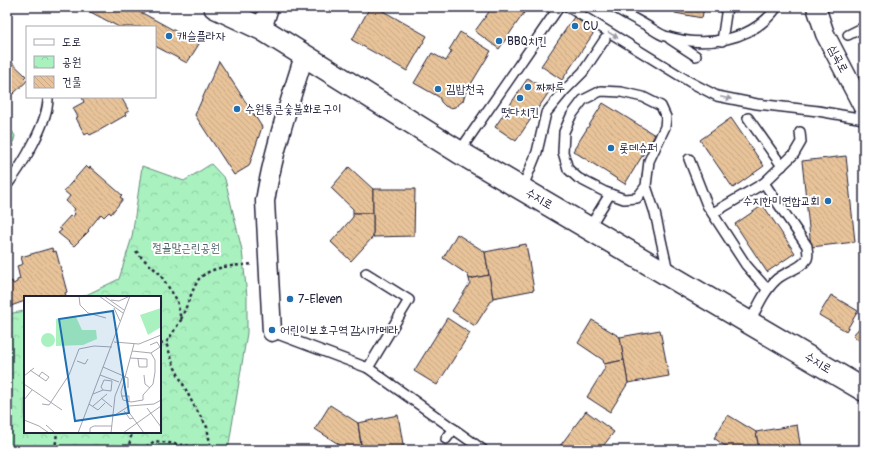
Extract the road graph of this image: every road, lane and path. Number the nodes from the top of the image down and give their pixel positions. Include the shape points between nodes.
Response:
1 (215, 7) edge
2 (269, 7) edge
3 (559, 7) edge
4 (568, 7) edge
5 (614, 7) edge
6 (727, 7) edge
7 (777, 7) edge
8 (816, 7) edge
9 (864, 27) edge
10 (262, 29) junction
11 (664, 35) junction
12 (848, 35) dead end
13 (604, 40) dead end
14 (722, 41) junction
15 (304, 56) junction
16 (696, 56) dead end
17 (48, 98) edge
18 (864, 109) edge
19 (748, 118) dead end
20 (864, 119) edge
21 (800, 132) dead end
22 (459, 152) junction
23 (689, 159) dead end
24 (782, 166) junction
25 (764, 183) junction
26 (7, 185) edge
27 (646, 186) junction
28 (522, 189) junction
29 (610, 194) junction
30 (712, 213) junction
31 (589, 228) junction
32 (136, 251) dead end
33 (269, 262) junction
34 (366, 273) dead end
35 (668, 274) junction
36 (767, 289) junction
37 (181, 320) junction
38 (750, 322) junction
39 (272, 332) joint
40 (166, 343) junction
41 (161, 344) edge
42 (368, 368) junction
43 (864, 390) edge
44 (454, 429) junction
45 (57, 433) edge
46 (132, 433) edge
47 (446, 439) dead end
48 (211, 449) edge
49 (55, 450) edge
50 (93, 450) edge
51 (120, 450) edge
52 (128, 450) edge
53 (141, 450) edge
54 (217, 450) edge
55 (483, 450) edge

1 - 10 main road, 수지로
2 - 10 street
3 - 22 lane
4 -> 20 lane via 717,96
5 - 11 lane
6 - 14 lane
7 - 14 lane via 756,27
8 - 18 street, 심곡로 via 828,40
9 - 12 lane
10 - 15 main road, 수지로
11 - 14 lane via 703,42
11 - 16 lane
13 - 28 lane via 583,72 546,113 537,152
15 - 22 main road, 수지로
15 - 33 street via 268,179 265,201
17 - 26 lane via 48,105 36,137
19 - 24 lane
21 - 24 lane via 801,142
22 - 28 main road, 수지로
23 - 30 lane
24 - 25 lane
25 - 30 lane
25 - 36 lane via 807,246 808,254 807,259 800,265 777,279
27 - 29 lane via 637,198 624,199
27 - 29 lane via 649,161 665,127 666,117 661,106 643,97 601,91 583,100 571,116 564,132 563,152 568,169 578,178
27 - 35 lane via 655,213
28 - 31 main road, 수지로
29 - 31 lane
30 - 36 lane via 746,265
31 - 35 main road, 수지로
32 - 37 path via 159,273 177,300
33 - 37 path via 224,267 209,272 199,280
33 - 39 street
34 - 42 lane via 409,300
35 - 38 main road, 수지로
36 - 38 lane
37 - 40 path
38 - 43 main road, 수지로
39 - 42 lane
40 - 41 path
40 - 48 path via 175,368 207,427
42 - 44 lane
44 - 47 lane
44 - 55 lane
45 - 49 path
46 - 52 path
48 - 53 path via 155,441
48 - 54 path
50 - 51 path via 99,447

